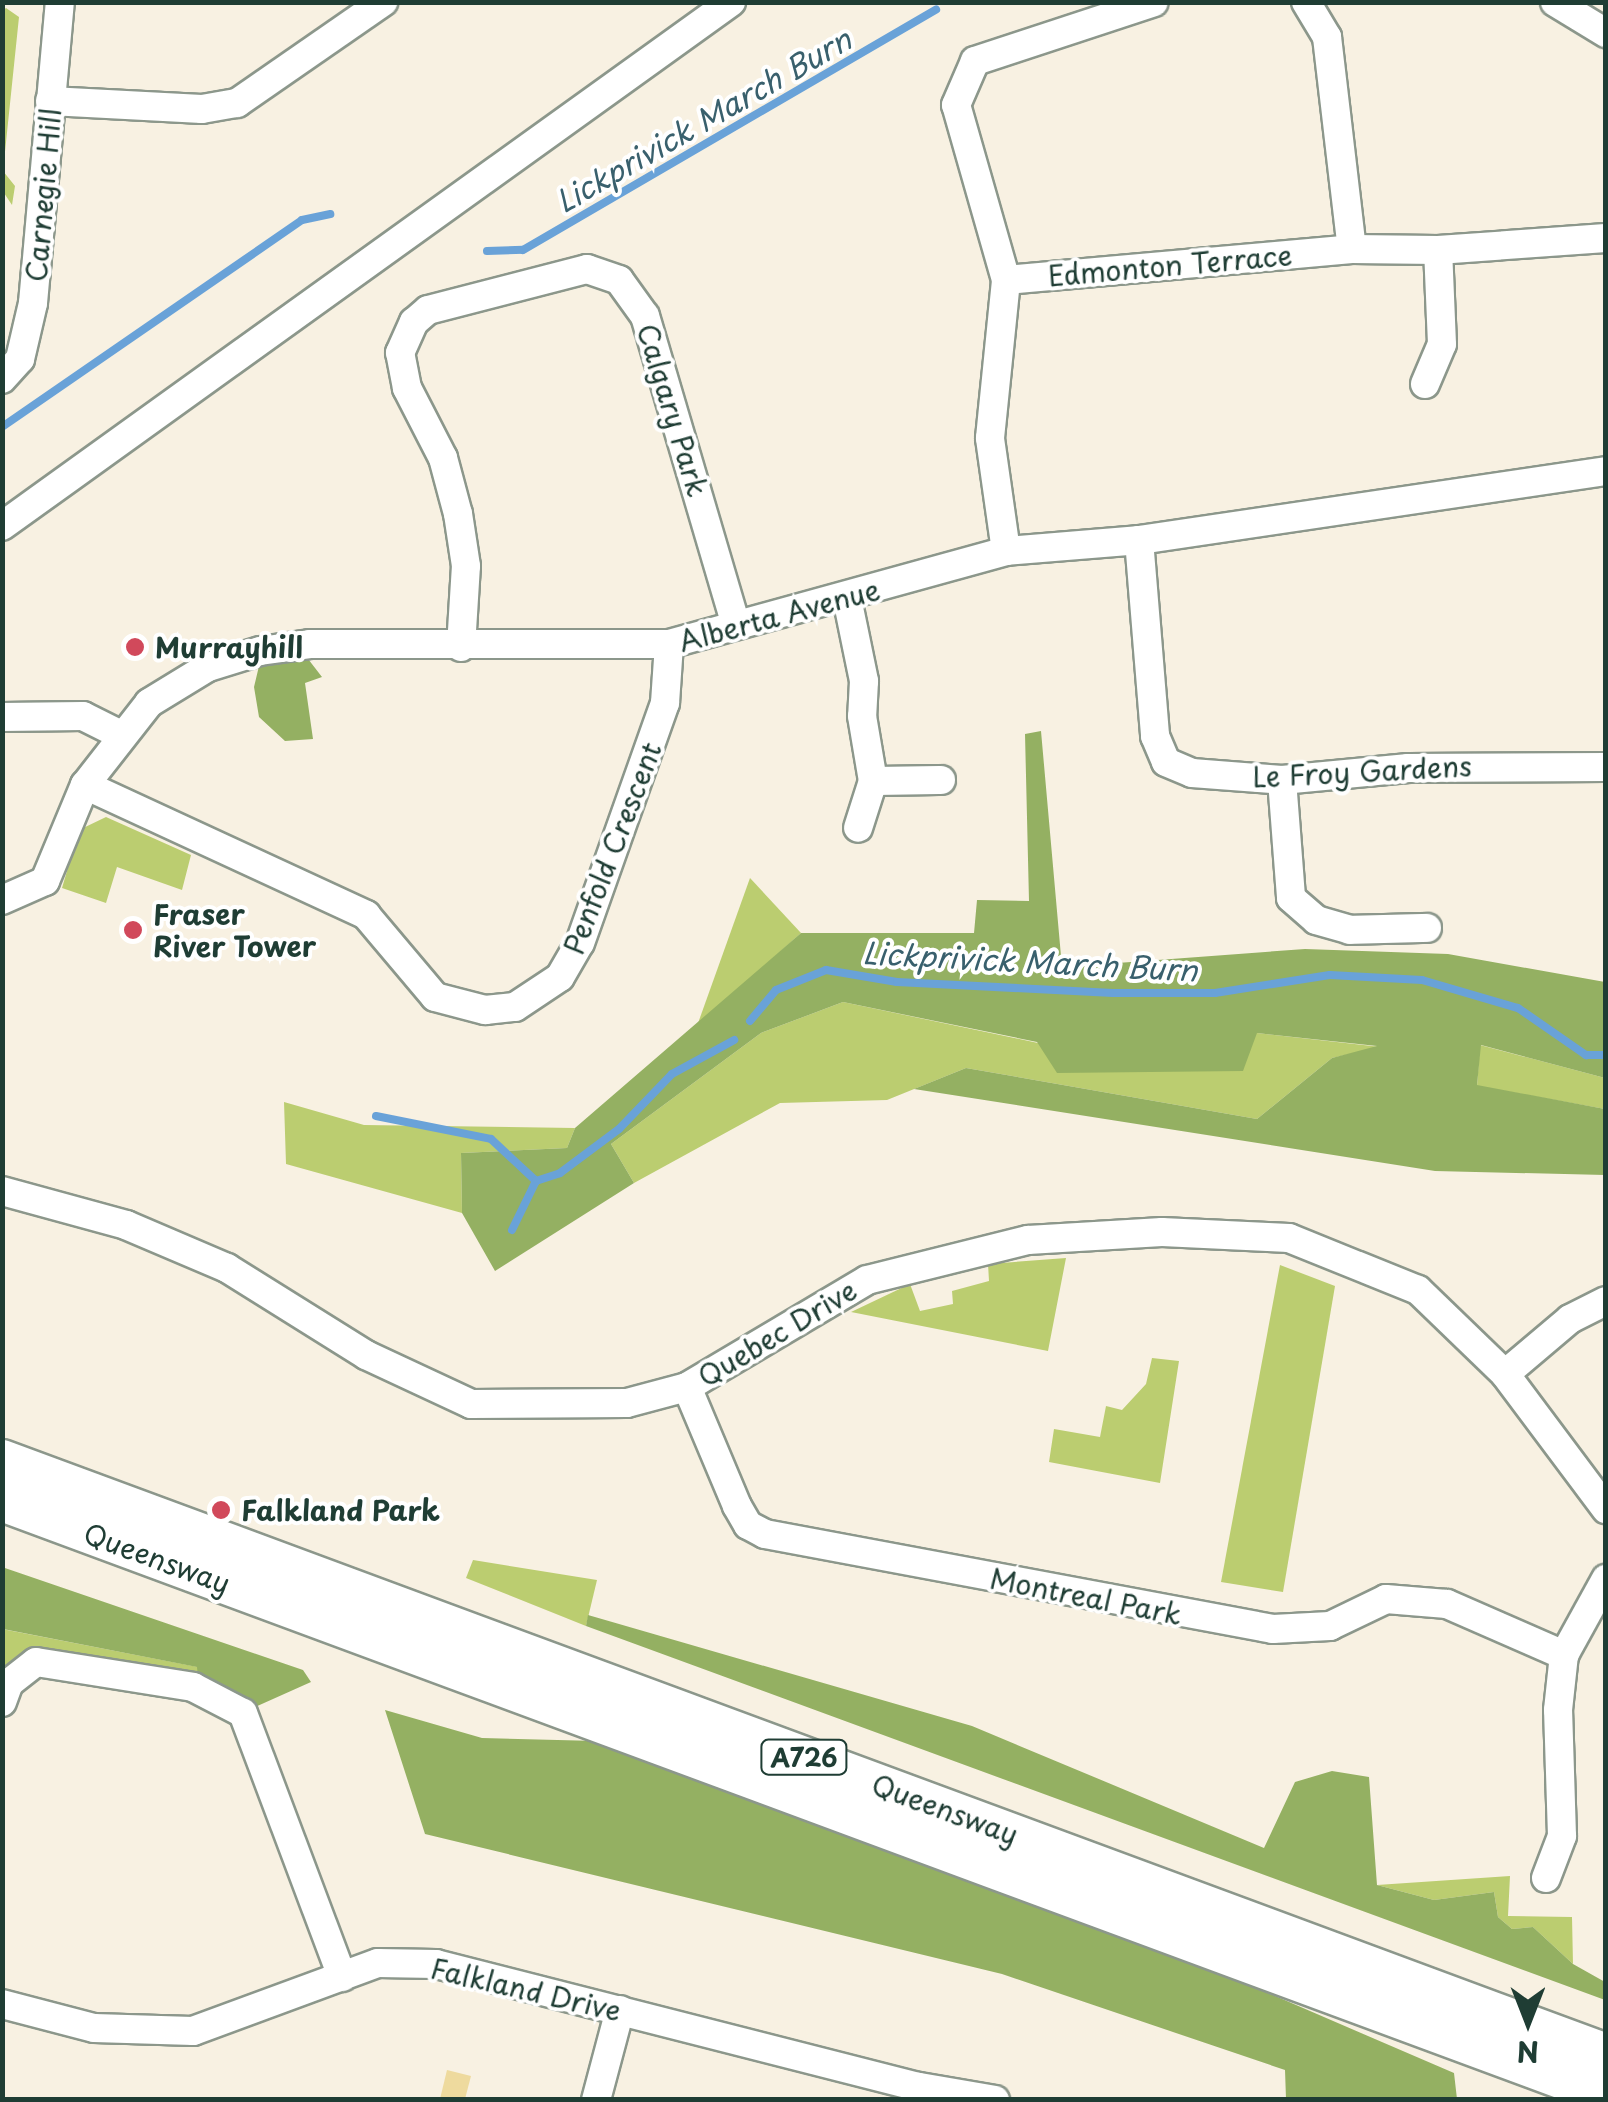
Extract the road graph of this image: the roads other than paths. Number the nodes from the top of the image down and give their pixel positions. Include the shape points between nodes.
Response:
1 (60, 2) edge
2 (383, 2) edge
3 (731, 2) edge
4 (1154, 2) edge
5 (1306, 2) edge
6 (1555, 2) edge
7 (1606, 33) edge
8 (50, 101) junction
9 (1606, 238) edge
10 (1352, 249) junction
11 (1438, 250) junction
12 (1006, 280) junction
13 (2, 379) edge
14 (1426, 384) dead end
15 (1606, 471) edge
16 (2, 526) edge
17 (1140, 540) junction
18 (1006, 550) junction
19 (847, 598) junction
20 (735, 622) junction
21 (669, 644) junction
22 (461, 647) junction
23 (2, 717) edge
24 (121, 735) junction
25 (1606, 767) edge
26 (941, 780) dead end
27 (1282, 780) junction
28 (873, 781) junction
29 (84, 785) junction
30 (858, 828) dead end
31 (2, 900) edge
32 (1427, 928) dead end
33 (2, 1191) edge
34 (1606, 1300) edge
35 (1505, 1374) junction
36 (687, 1387) junction
37 (2, 1460) edge
38 (2, 1501) edge
39 (1606, 1509) edge
40 (1606, 1580) edge
41 (1564, 1655) junction
42 (5, 1688) edge
43 (1546, 1878) dead end
44 (342, 1977) junction
45 (2, 2004) edge
46 (620, 2010) junction
47 (1606, 2054) edge
48 (1606, 2095) edge
49 (596, 2100) edge
50 (995, 2100) edge

1 - 8 street, Carnegie Hill
2 - 8 street via 237,103 202,109
3 - 16 street
4 - 12 street via 975,61 956,105
5 - 10 street via 1327,37
6 - 7 street
8 - 13 street, Carnegie Hill via 34,303 20,359
9 - 11 street, Edmonton Terrace
10 - 11 street, Edmonton Terrace
10 - 12 street, Edmonton Terrace
11 - 14 street via 1442,344
12 - 18 street via 990,438
15 - 17 street, Alberta Avenue
17 - 18 street, Alberta Avenue
17 - 27 street, Le Froy Gardens via 1155,736 1166,762 1192,774
18 - 19 street, Alberta Avenue
19 - 20 street, Alberta Avenue
19 - 28 street via 864,680 862,716
20 - 21 street, Alberta Avenue
20 - 22 street, Calgary Park via 645,316 620,280 587,269 428,310 400,353 407,388 443,458 458,514 466,566
21 - 22 street, Alberta Avenue
21 - 29 street, Penfold Crescent via 665,703 580,943 560,977 515,1007 484,1010 434,997 366,915
22 - 24 street, Alberta Avenue via 310,644 260,651 177,683
23 - 24 street via 82,716
24 - 29 street, Alberta Avenue
25 - 27 street, Le Froy Gardens via 1426,768
26 - 28 street
27 - 32 street via 1291,898 1316,920 1350,930
28 - 30 street
29 - 31 street, Alberta Avenue via 45,880
33 - 36 street, Quebec Drive via 126,1225 227,1268 366,1355 471,1404 628,1403
34 - 35 street via 1570,1320
35 - 36 street, Quebec Drive via 1418,1290 1289,1238 1162,1232 1028,1240 867,1280
35 - 39 street, Quebec Drive
36 - 41 street, Montreal Park via 737,1506 748,1525 765,1534 1273,1629 1330,1626 1386,1599 1447,1604
37 - 47 highway, Queensway / A726
38 - 48 highway, Queensway / A726
40 - 41 street
41 - 43 street via 1558,1710 1562,1836
42 - 44 street via 36,1662 194,1688 243,1712
44 - 45 street, Falkland Drive via 193,2031 94,2028
44 - 46 street, Falkland Drive via 378,1963 436,1964
46 - 49 street
46 - 50 street, Falkland Drive via 919,2088

